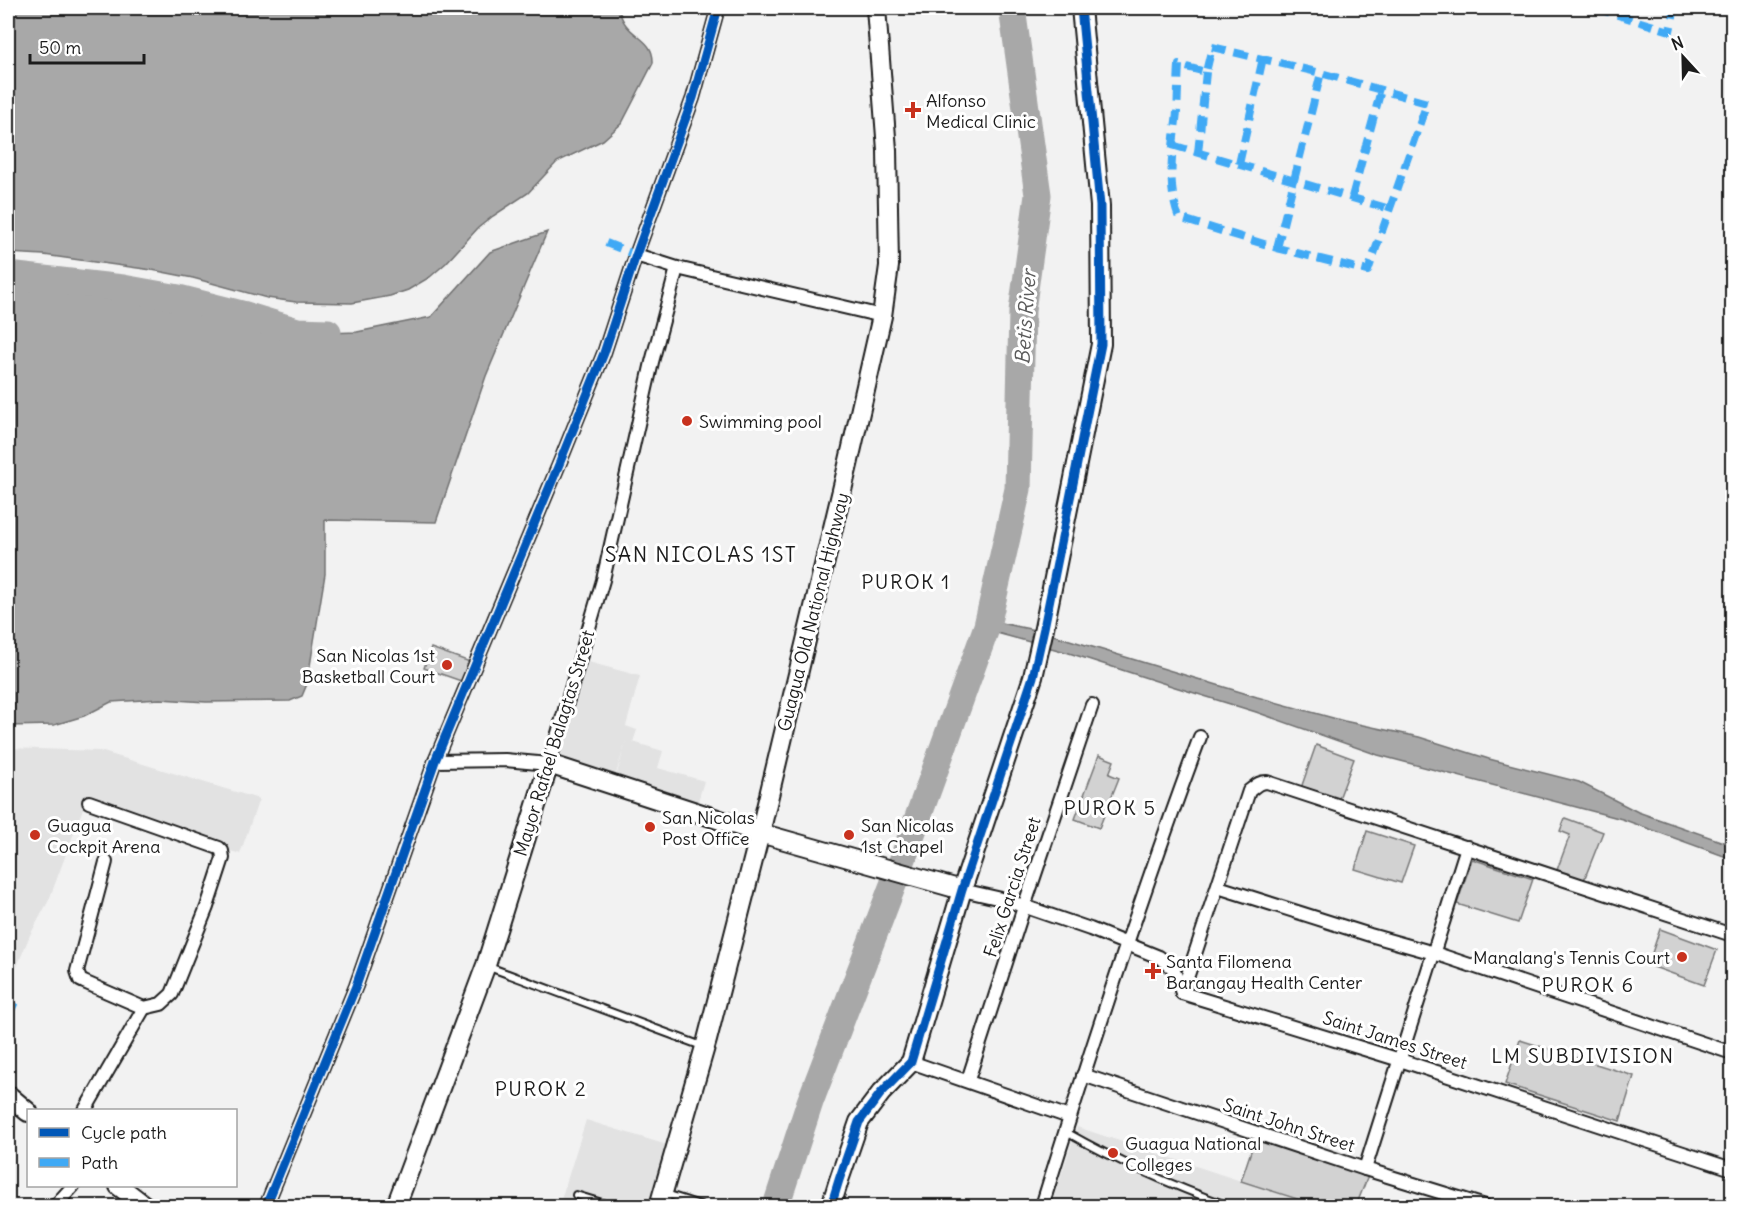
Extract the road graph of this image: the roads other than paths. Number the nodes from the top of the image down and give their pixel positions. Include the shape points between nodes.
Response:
1 (718, 8) edge
2 (876, 8) edge
3 (1081, 8) edge
4 (636, 255) junction
5 (677, 268) junction
6 (882, 316) junction
7 (1092, 705) dead end
8 (1200, 737) dead end
9 (435, 761) junction
10 (549, 764) junction
11 (89, 802) dead end
12 (760, 832) junction
13 (1467, 847) junction
14 (106, 862) dead end
15 (1218, 887) junction
16 (962, 890) junction
17 (1024, 907) junction
18 (1732, 935) edge
19 (1126, 943) junction
20 (1434, 954) junction
21 (486, 965) junction
22 (1182, 993) junction
23 (144, 1008) junction
24 (705, 1047) junction
25 (1732, 1053) edge
26 (1400, 1060) junction
27 (911, 1062) junction
28 (1083, 1075) junction
29 (968, 1080) junction
30 (8, 1095) edge
31 (86, 1109) edge
32 (27, 1111) edge
33 (1070, 1117) junction
34 (1065, 1131) junction
35 (1365, 1169) junction
36 (1732, 1169) edge
37 (71, 1187) edge
38 (121, 1187) edge
39 (576, 1195) dead end
40 (661, 1200) edge
41 (55, 1206) edge
42 (145, 1206) edge
43 (266, 1206) edge
44 (396, 1206) edge
45 (612, 1206) edge
46 (703, 1206) edge
47 (831, 1206) edge
48 (1042, 1206) edge
49 (1229, 1206) edge
50 (1485, 1206) edge

1 - 4 street via 693,98
2 - 6 street, Guagua Old National Highway via 887,150 888,266
3 - 16 street via 1101,206 1101,344 1040,649
4 - 5 street
4 - 9 street via 604,353
5 - 6 street
5 - 10 street, Mayor Rafael Balagtas Street via 603,580
6 - 12 street, Guagua Old National Highway
7 - 17 street, Felix Garcia Street
8 - 19 street
9 - 10 street
9 - 43 street via 356,986
10 - 12 street
10 - 21 street, Mayor Rafael Balagtas Street
11 - 23 street via 219,848 223,854 207,907 172,994 161,1004
12 - 16 street
12 - 24 street, Guagua Old National Highway
13 - 15 street via 1261,782 1249,791
13 - 18 street
13 - 20 street
14 - 23 street via 77,971 80,980
15 - 20 street
15 - 22 street
16 - 17 street
16 - 27 street
17 - 19 street
17 - 29 street, Felix Garcia Street
19 - 22 street via 1159,957 1173,968
19 - 28 street
20 - 25 street
20 - 26 street
21 - 24 lane
21 - 44 street, Mayor Rafael Balagtas Street
22 - 26 street, Saint James Street
23 - 31 street
24 - 40 street, Guagua Old National Highway
26 - 35 street
26 - 36 street, Saint James Street
27 - 29 street
27 - 47 street via 880,1093 859,1122
28 - 33 street
28 - 35 street, Saint John Street
29 - 33 street
30 - 32 street
33 - 34 street
34 - 48 street
34 - 49 lane via 1104,1153
35 - 50 street, Saint John Street
37 - 41 street
38 - 42 street
39 - 45 lane
40 - 46 lane

